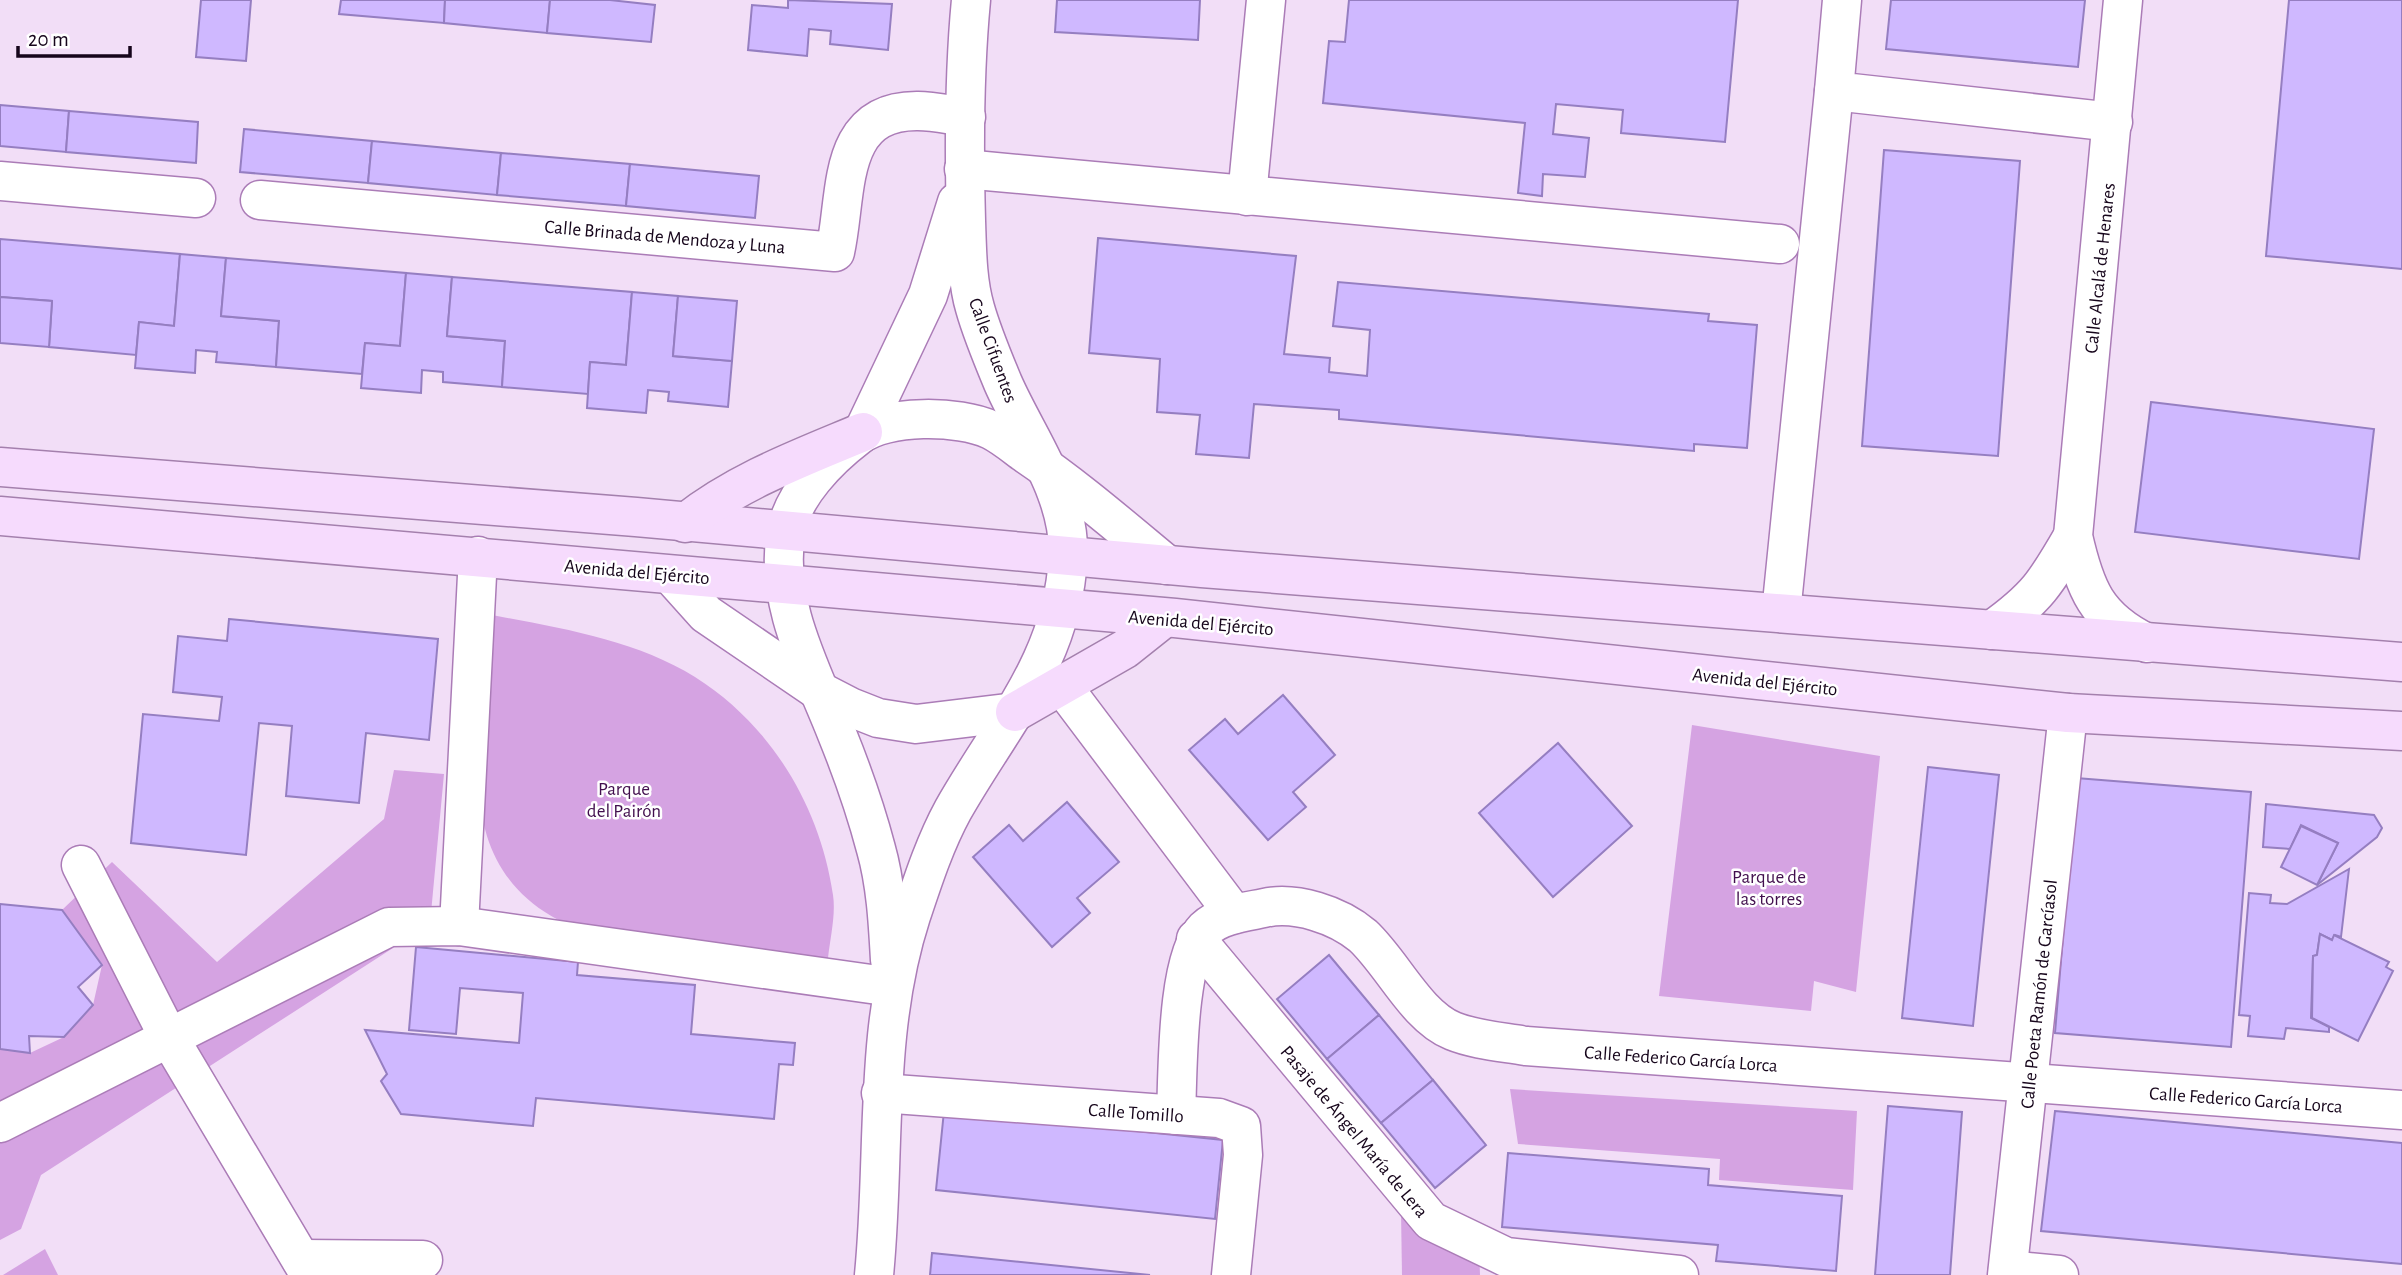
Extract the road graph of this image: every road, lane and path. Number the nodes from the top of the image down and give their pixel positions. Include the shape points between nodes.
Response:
1 (971, 0) edge
2 (1266, 0) edge
3 (1842, 0) edge
4 (2123, 0) edge
5 (1834, 91) junction
6 (966, 117) junction
7 (2113, 122) junction
8 (964, 177) junction
9 (0, 181) edge
10 (1247, 196) junction
11 (196, 198) dead end
12 (260, 200) dead end
13 (1780, 244) dead end
14 (863, 432) junction
15 (0, 467) edge
16 (1046, 467) junction
17 (0, 516) edge
18 (685, 523) junction
19 (787, 530) junction
20 (2073, 536) junction
21 (1069, 555) junction
22 (478, 556) junction
23 (1167, 565) junction
24 (671, 575) junction
25 (788, 583) junction
26 (1061, 610) junction
27 (1781, 613) junction
28 (1164, 618) junction
29 (1992, 630) junction
30 (2147, 643) junction
31 (2402, 662) edge
32 (1063, 687) junction
33 (819, 691) junction
34 (1015, 712) junction
35 (2068, 713) junction
36 (2402, 731) edge
37 (81, 865) dead end
38 (1234, 914) junction
39 (458, 926) junction
40 (1196, 939) junction
41 (892, 987) junction
42 (168, 1036) junction
43 (2028, 1083) junction
44 (881, 1093) junction
45 (2402, 1110) edge
46 (1176, 1115) junction
47 (0, 1123) edge
48 (422, 1260) dead end
49 (305, 1267) edge
50 (2007, 1273) edge
51 (874, 1275) edge
52 (1231, 1275) edge
53 (1679, 1275) edge
54 (2059, 1275) edge

1 - 6 street, Calle Cifuentes
2 - 10 street
3 - 5 street
4 - 7 street, Calle Alcalá de Henares
5 - 7 street
5 - 27 street
6 - 8 street, Calle Cifuentes
6 - 12 street, Calle Brinada de Mendoza y Luna via 918,111 887,114 859,135 846,167 835,252
7 - 20 street, Calle Alcalá de Henares
8 - 10 street
8 - 14 street, Calle Cifuentes via 928,295
8 - 16 street, Calle Cifuentes via 974,305 1003,384
9 - 11 street
10 - 13 street
14 - 16 street via 901,420 990,429
14 - 18 main road via 727,493
14 - 19 street via 804,490
15 - 18 main road
16 - 21 street via 1064,521
16 - 23 street
17 - 22 main road, Avenida del Ejército
18 - 19 main road
19 - 21 main road
19 - 25 street
20 - 29 street, Calle Alcalá de Henares via 2039,592
20 - 30 street, Calle Alcalá de Henares via 2094,601 2119,629
21 - 23 main road
21 - 26 street
22 - 24 main road, Avenida del Ejército
22 - 39 street
23 - 27 main road
24 - 25 main road, Avenida del Ejército
24 - 33 street via 706,614
25 - 26 main road, Avenida del Ejército
25 - 33 street via 801,651
26 - 28 main road, Avenida del Ejército
26 - 34 street via 1039,672
27 - 29 main road
28 - 32 main road via 1125,649
28 - 35 main road, Avenida del Ejército
29 - 30 main road
30 - 31 main road
32 - 34 main road
32 - 38 street
33 - 34 street via 878,718 916,724
33 - 41 street via 877,851
34 - 41 street via 941,834 910,919
35 - 36 main road, Avenida del Ejército
35 - 43 street, Calle Poeta Ramón de Garcíasol
37 - 42 street
38 - 40 street, Calle Federico García Lorca via 1207,926
38 - 43 street, Calle Federico García Lorca via 1274,905 1311,910 1338,920 1362,936 1424,1011 1453,1031 1526,1046
39 - 41 street
39 - 42 street via 389,927
40 - 46 street via 1181,1006
40 - 53 street, Pasaje de Ángel María de Lera via 1431,1221 1506,1257
41 - 44 street
42 - 47 street
42 - 49 street
43 - 45 street, Calle Federico García Lorca
43 - 50 street, Calle Poeta Ramón de Garcíasol
44 - 46 street, Calle Tomillo
44 - 51 street via 880,1220
46 - 52 street, Calle Tomillo via 1219,1118 1241,1126 1243,1155
48 - 49 street
50 - 54 street

